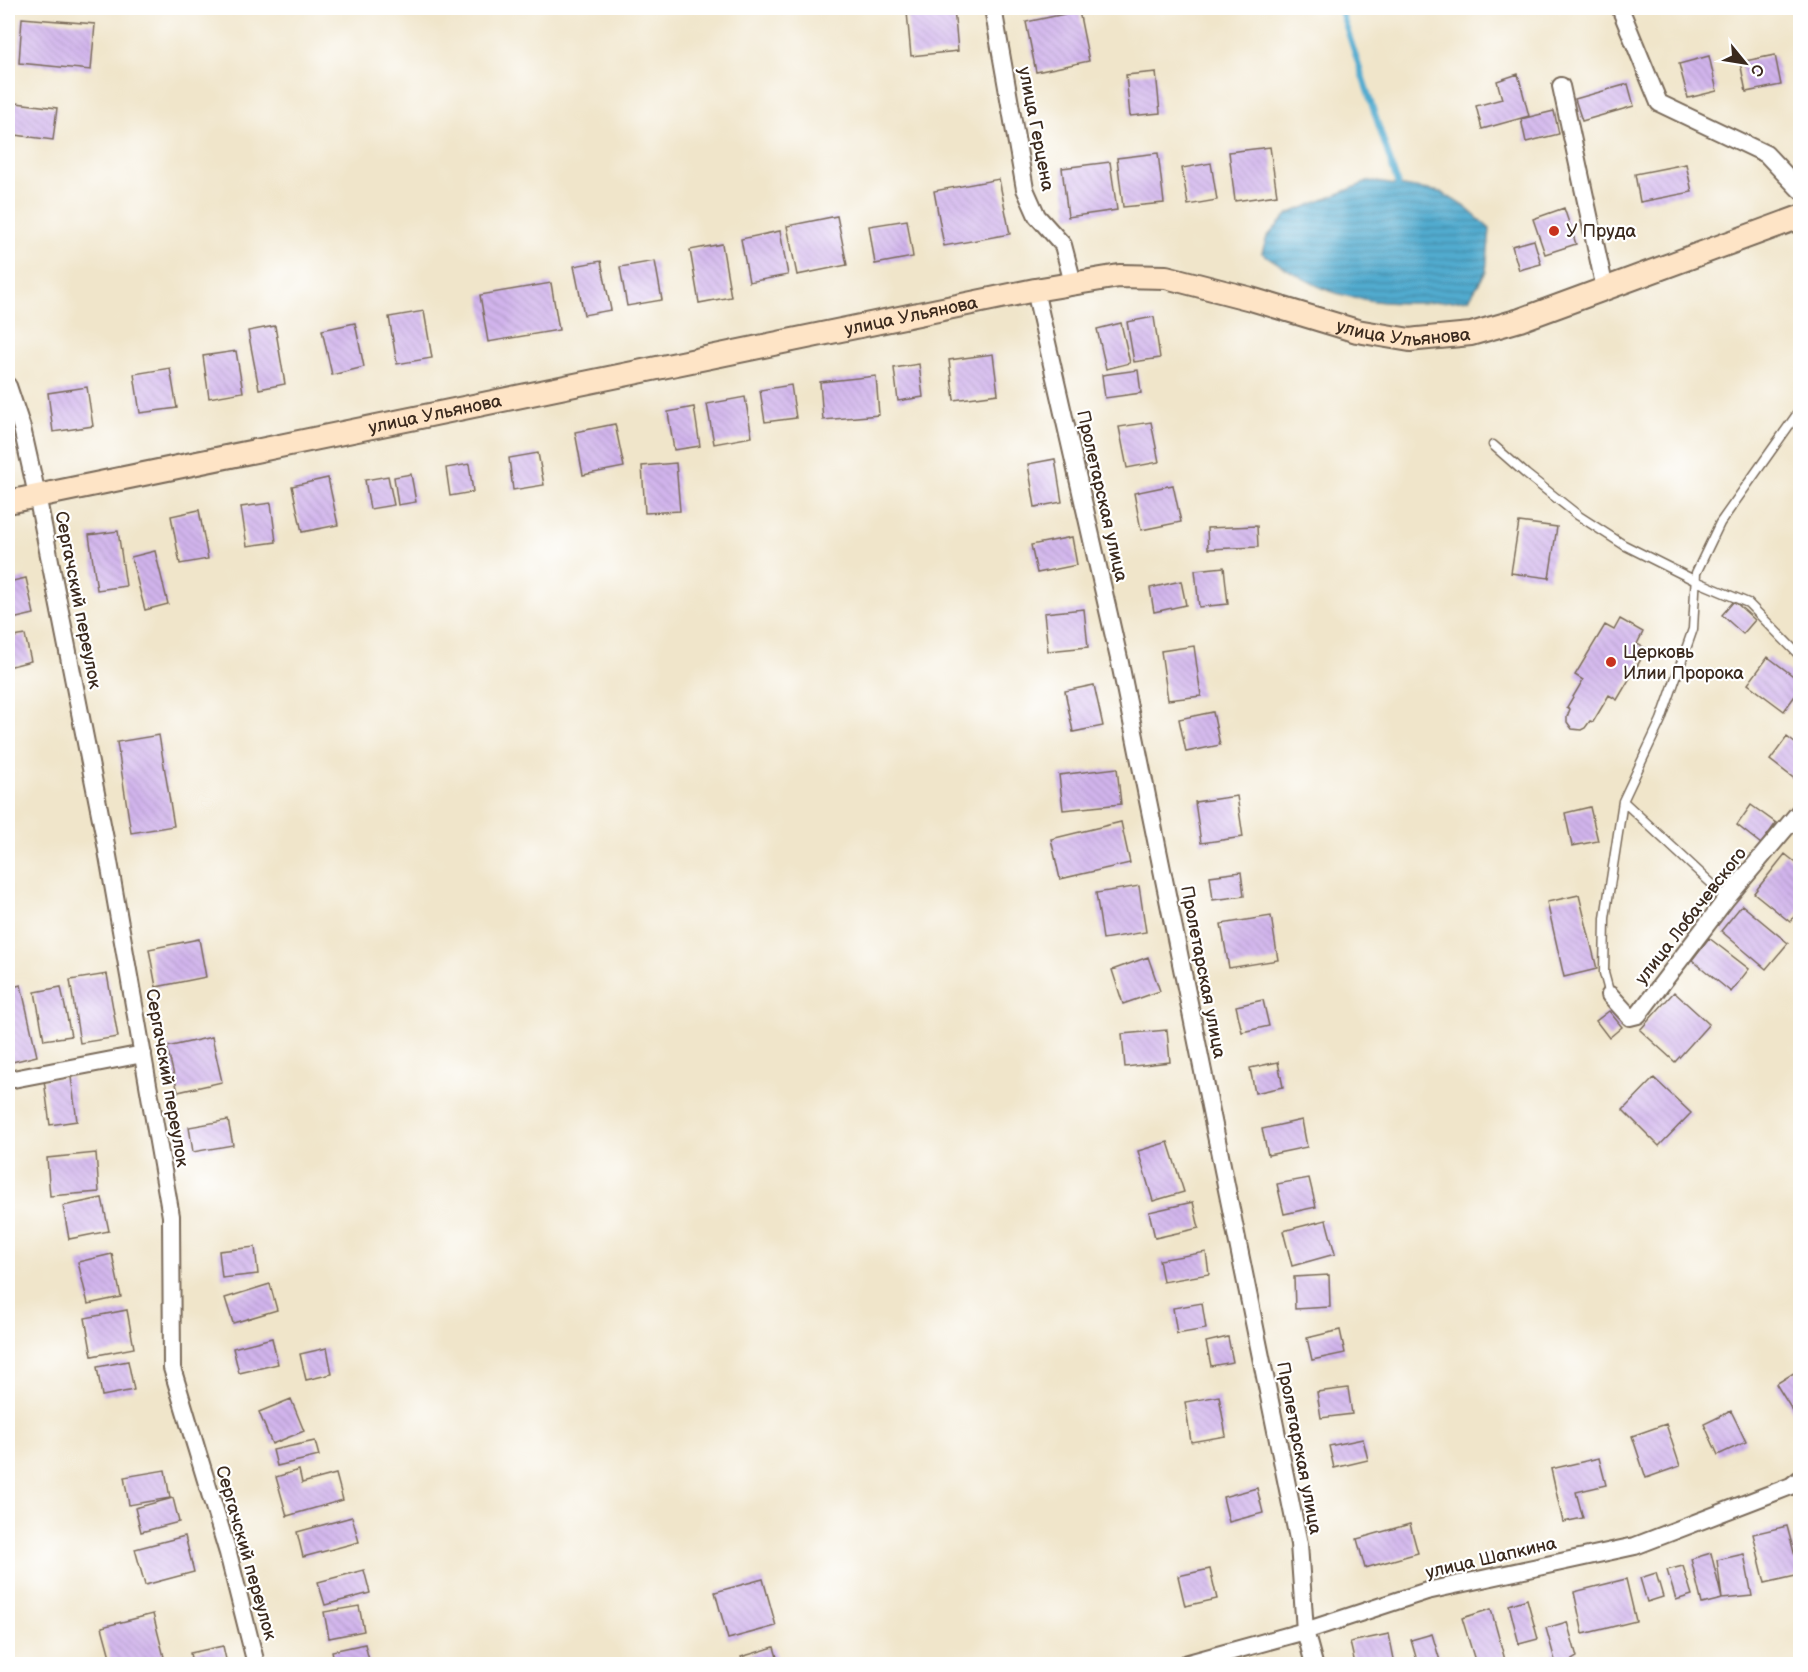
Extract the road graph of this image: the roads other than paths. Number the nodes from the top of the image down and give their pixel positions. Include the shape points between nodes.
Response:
1 (993, 8) edge
2 (1620, 8) edge
3 (1561, 86) dead end
4 (1800, 190) edge
5 (1800, 217) edge
6 (1073, 283) junction
7 (1605, 289) junction
8 (1035, 290) junction
9 (8, 386) edge
10 (1800, 410) edge
11 (1493, 445) dead end
12 (37, 495) junction
13 (8, 502) edge
14 (1696, 581) junction
15 (1800, 656) edge
16 (1623, 801) junction
17 (1800, 811) edge
18 (1727, 898) junction
19 (1610, 994) joint
20 (143, 1054) junction
21 (8, 1080) edge
22 (1800, 1479) edge
23 (1305, 1631) junction
24 (256, 1665) edge
25 (1185, 1665) edge
26 (1314, 1665) edge

1 - 6 street, улица Герцена via 1024,189 1037,216 1064,245
2 - 4 street via 1659,103 1766,154
3 - 7 street
5 - 7 main road, улица Ульянова
6 - 7 main road, улица Ульянова via 1119,276 1166,277 1357,331 1410,340 1471,334 1520,321
6 - 8 main road, улица Ульянова
8 - 12 main road, улица Ульянова
8 - 23 street, Пролетарская улица via 1120,663 1292,1509 1299,1544
9 - 12 street, Сергачский переулок
10 - 14 lane via 1720,523 1696,573
11 - 14 lane via 1579,516 1624,545
12 - 13 main road, улица Ульянова
12 - 20 street, Сергачский переулок
14 - 15 lane via 1748,603
14 - 16 lane via 1693,629 1661,720
16 - 18 lane
16 - 19 lane via 1605,918 1604,973
17 - 18 street, улица Лобачевского
18 - 19 street, улица Лобачевского via 1638,1015 1630,1017
20 - 21 street
20 - 24 street, Сергачский переулок via 171,1216 172,1368 228,1553
22 - 23 street, улица Шапкина via 1791,1486 1635,1546 1427,1591
23 - 25 street, улица Шапкина
23 - 26 street, Пролетарская улица

